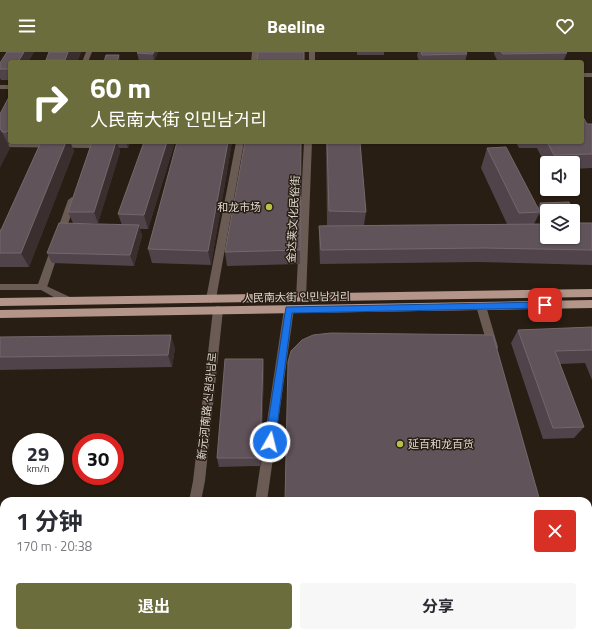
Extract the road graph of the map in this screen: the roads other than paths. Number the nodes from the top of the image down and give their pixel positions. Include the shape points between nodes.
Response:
1 (240, 144) edge
2 (308, 144) edge
3 (0, 145) edge
4 (91, 147) edge
5 (76, 191) edge
6 (0, 287) edge
7 (42, 287) junction
8 (592, 293) edge
9 (301, 298) junction
10 (211, 299) junction
11 (69, 301) junction
12 (0, 302) edge
13 (592, 304) edge
14 (481, 306) junction
15 (289, 309) junction
16 (218, 310) junction
17 (0, 314) edge
18 (496, 359) edge
19 (196, 497) edge
20 (262, 497) edge

1 - 10 street
2 - 9 street, 金达莱文化民俗街
3 - 4 lane
5 - 7 street
6 - 7 street, 人民南大街 인민남거리
7 - 11 street, 人民南大街 인민남거리
8 - 9 main road, 人民南大街 인민남거리
9 - 10 main road, 人民南大街 인민남거리
10 - 11 main road, 人民南大街 인민남거리
11 - 12 main road, 人民南大街 인민남거리
13 - 14 main road, 人民南大街 인민남거리
14 - 15 main road, 人民南大街 인민남거리
14 - 18 street
15 - 16 main road, 人民南大街 인민남거리
15 - 20 street
16 - 17 main road, 人民南大街 인민남거리
16 - 19 street, 新元河南路 신원하남로

